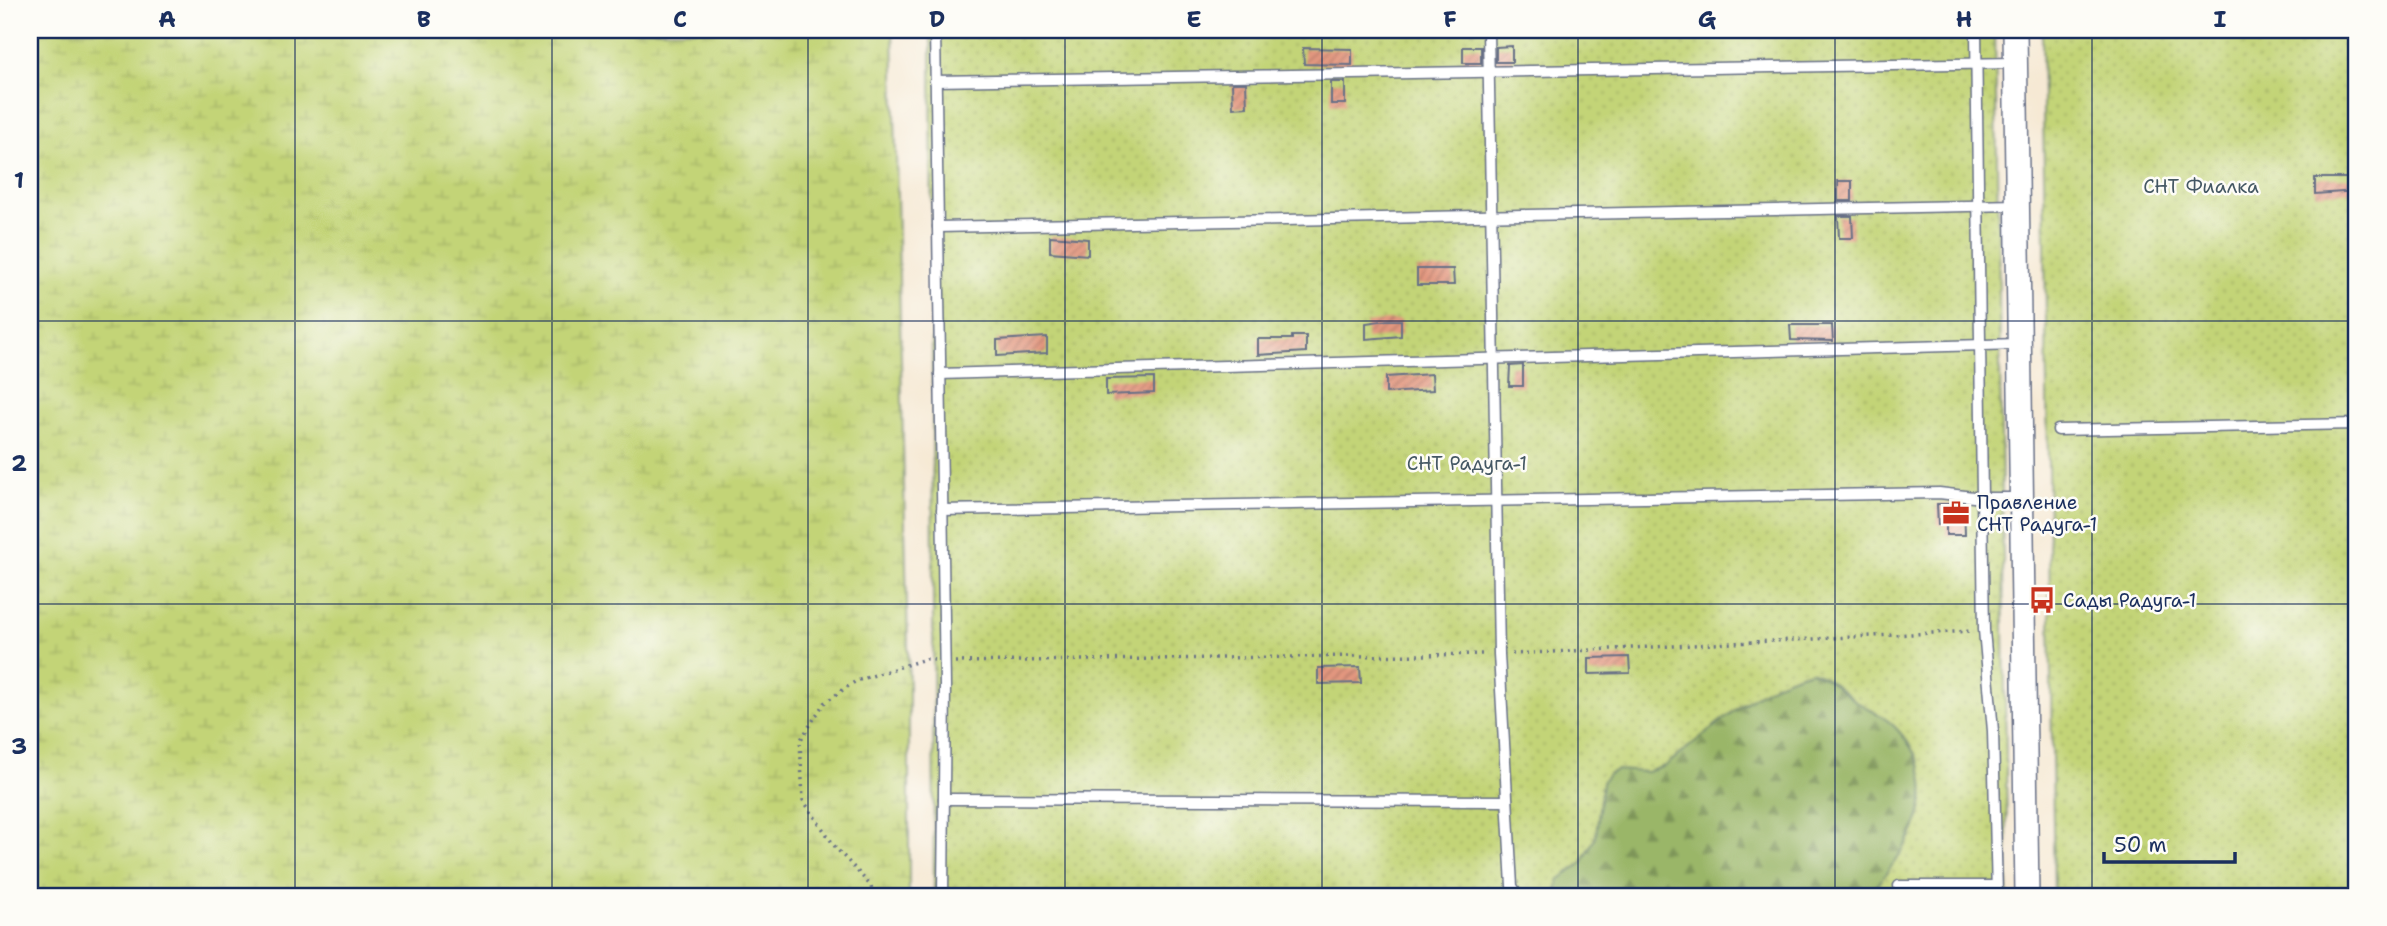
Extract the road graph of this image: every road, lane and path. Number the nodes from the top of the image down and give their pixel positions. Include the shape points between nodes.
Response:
1 (935, 30) edge
2 (1488, 30) edge
3 (1976, 30) edge
4 (2015, 30) edge
5 (2016, 62) junction
6 (1977, 63) junction
7 (1489, 72) junction
8 (935, 81) junction
9 (2018, 205) junction
10 (1978, 206) junction
11 (1491, 216) junction
12 (938, 227) junction
13 (2020, 344) junction
14 (1980, 345) junction
15 (1494, 358) junction
16 (940, 374) junction
17 (2357, 424) edge
18 (2058, 430) dead end
19 (1982, 498) junction
20 (2022, 498) junction
21 (1497, 501) junction
22 (942, 510) junction
23 (1984, 630) junction
24 (1499, 654) junction
25 (944, 661) junction
26 (944, 799) junction
27 (1507, 802) junction
28 (1899, 886) dead end
29 (1997, 891) edge
30 (873, 896) edge
31 (943, 896) edge
32 (1518, 896) edge
33 (2027, 896) edge

1 - 8 lane
2 - 7 lane
3 - 6 lane
4 - 5 street
5 - 6 lane
5 - 9 street
6 - 7 lane
6 - 10 lane
7 - 8 lane
7 - 11 lane
8 - 12 lane
9 - 10 lane
9 - 13 street
10 - 11 lane
10 - 14 lane
11 - 12 lane
11 - 15 lane
12 - 16 lane
13 - 14 lane
13 - 20 street
14 - 15 lane
14 - 19 lane
15 - 16 lane
15 - 21 lane
16 - 22 lane
17 - 18 lane
19 - 20 lane
19 - 21 lane via 1939,493
19 - 23 lane
20 - 33 street
21 - 22 lane
21 - 24 lane
22 - 25 lane
23 - 24 path
23 - 29 lane via 1993,731
24 - 25 path
24 - 27 lane
25 - 26 lane
25 - 30 path via 925,659 856,681 824,703 800,741 803,800 836,848 871,886
26 - 27 lane
26 - 31 lane
27 - 32 lane via 1512,886
28 - 29 lane

